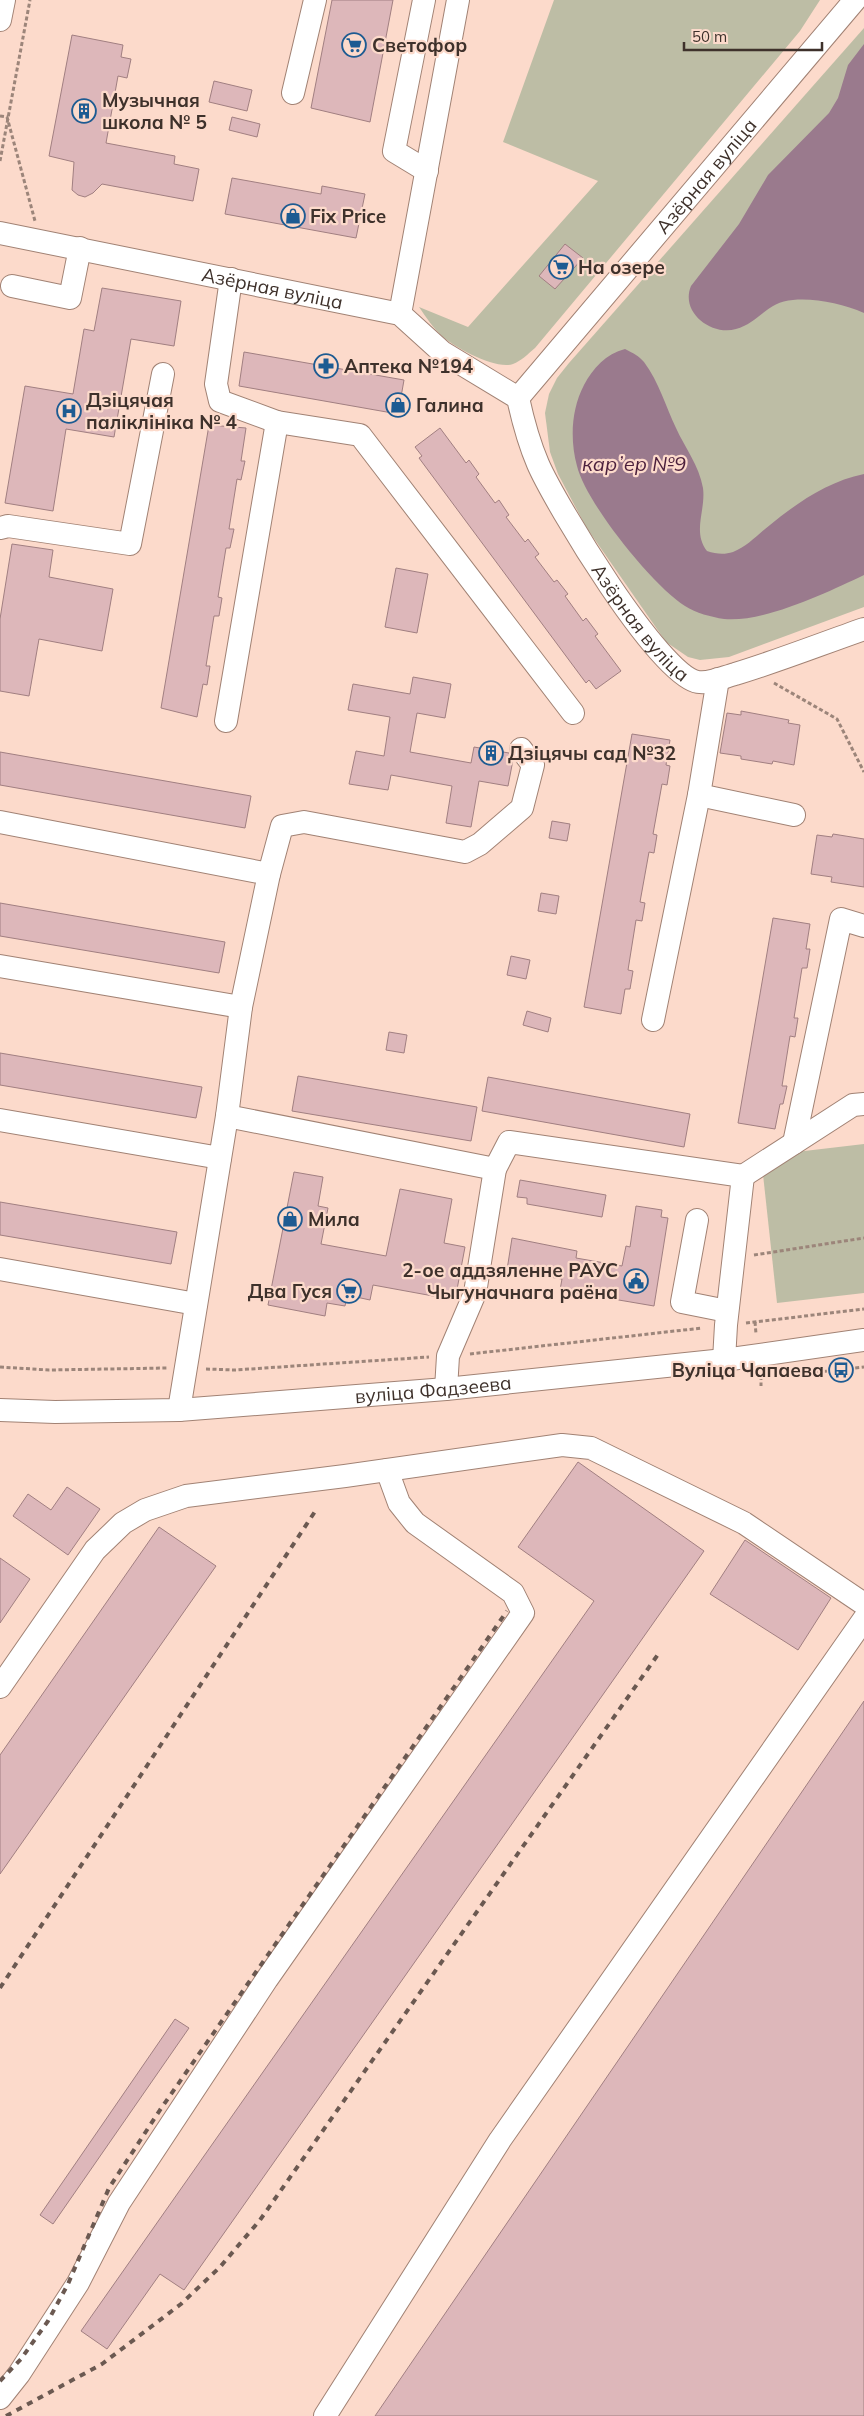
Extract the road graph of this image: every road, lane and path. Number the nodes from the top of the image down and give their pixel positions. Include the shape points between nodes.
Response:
1 (4, 0) edge
2 (30, 0) edge
3 (315, 0) edge
4 (424, 0) edge
5 (458, 0) edge
6 (855, 0) edge
7 (0, 20) edge
8 (294, 93) dead end
9 (0, 116) edge
10 (7, 117) junction
11 (0, 161) edge
12 (427, 171) junction
13 (0, 232) edge
14 (40, 240) junction
15 (80, 248) junction
16 (231, 279) junction
17 (12, 286) dead end
18 (400, 314) junction
19 (163, 374) dead end
20 (518, 398) junction
21 (277, 422) junction
22 (0, 528) edge
23 (864, 629) edge
24 (750, 669) junction
25 (718, 679) junction
26 (573, 713) dead end
27 (226, 721) dead end
28 (521, 749) dead end
29 (864, 772) edge
30 (699, 795) junction
31 (794, 815) dead end
32 (0, 822) edge
33 (269, 874) junction
34 (864, 926) edge
35 (0, 966) edge
36 (241, 1007) junction
37 (653, 1020) dead end
38 (864, 1104) edge
39 (226, 1116) junction
40 (0, 1120) edge
41 (794, 1143) junction
42 (220, 1158) junction
43 (495, 1169) junction
44 (743, 1176) junction
45 (697, 1220) dead end
46 (864, 1238) edge
47 (733, 1258) junction
48 (0, 1269) edge
49 (196, 1304) junction
50 (727, 1311) junction
51 (755, 1322) dead end
52 (756, 1334) dead end
53 (864, 1340) edge
54 (724, 1360) junction
55 (864, 1367) edge
56 (810, 1373) dead end
57 (761, 1376) dead end
58 (761, 1386) dead end
59 (446, 1389) junction
60 (0, 1410) edge
61 (179, 1410) junction
62 (387, 1470) junction
63 (864, 1604) edge
64 (864, 1619) edge
65 (0, 1688) edge
66 (0, 2398) edge
67 (325, 2416) edge

1 - 7 street
2 - 10 path
3 - 8 street
4 - 12 street via 394,151
5 - 12 street
6 - 20 street, Азёрная вуліца
9 - 10 path
10 - 11 path
10 - 14 path
12 - 18 street
13 - 14 street, Азёрная вуліца
14 - 15 street, Азёрная вуліца
15 - 16 street, Азёрная вуліца
15 - 17 street via 70,298
16 - 18 street, Азёрная вуліца
16 - 21 street via 216,384 220,401
18 - 20 street via 442,352
19 - 22 street via 130,544 8,526
20 - 25 street, Азёрная вуліца via 526,432 553,496 620,600 658,650 680,670 697,682
21 - 26 street via 360,435
21 - 27 street
23 - 24 street, Азёрная вуліца
24 - 25 street, Азёрная вуліца
24 - 29 path via 837,719
25 - 30 street
28 - 33 street via 533,765 522,808 480,844 465,852 304,822 282,826
30 - 31 street
30 - 37 street
32 - 33 street
33 - 36 street
34 - 41 street via 841,919
35 - 36 street
36 - 39 street
38 - 41 street via 853,1105
39 - 42 street
39 - 43 street
40 - 42 street
41 - 44 street
42 - 49 street
43 - 44 street via 509,1142
43 - 59 street via 474,1294 448,1356
44 - 47 street
45 - 50 street via 682,1302
46 - 47 path
47 - 50 street
48 - 49 street
49 - 61 street
50 - 54 street
51 - 52 path
53 - 54 street, вуліца Фадзеева
54 - 59 street, вуліца Фадзеева
55 - 56 path
57 - 58 path
59 - 61 street, вуліца Фадзеева
60 - 61 street, вуліца Фадзеева
62 - 63 street via 562,1445 591,1448 744,1523
62 - 65 street via 186,1496 145,1510 123,1523 95,1550
62 - 66 street via 399,1503 415,1523 513,1593 523,1613 261,1987 119,2203 78,2284
64 - 67 street via 500,2140

